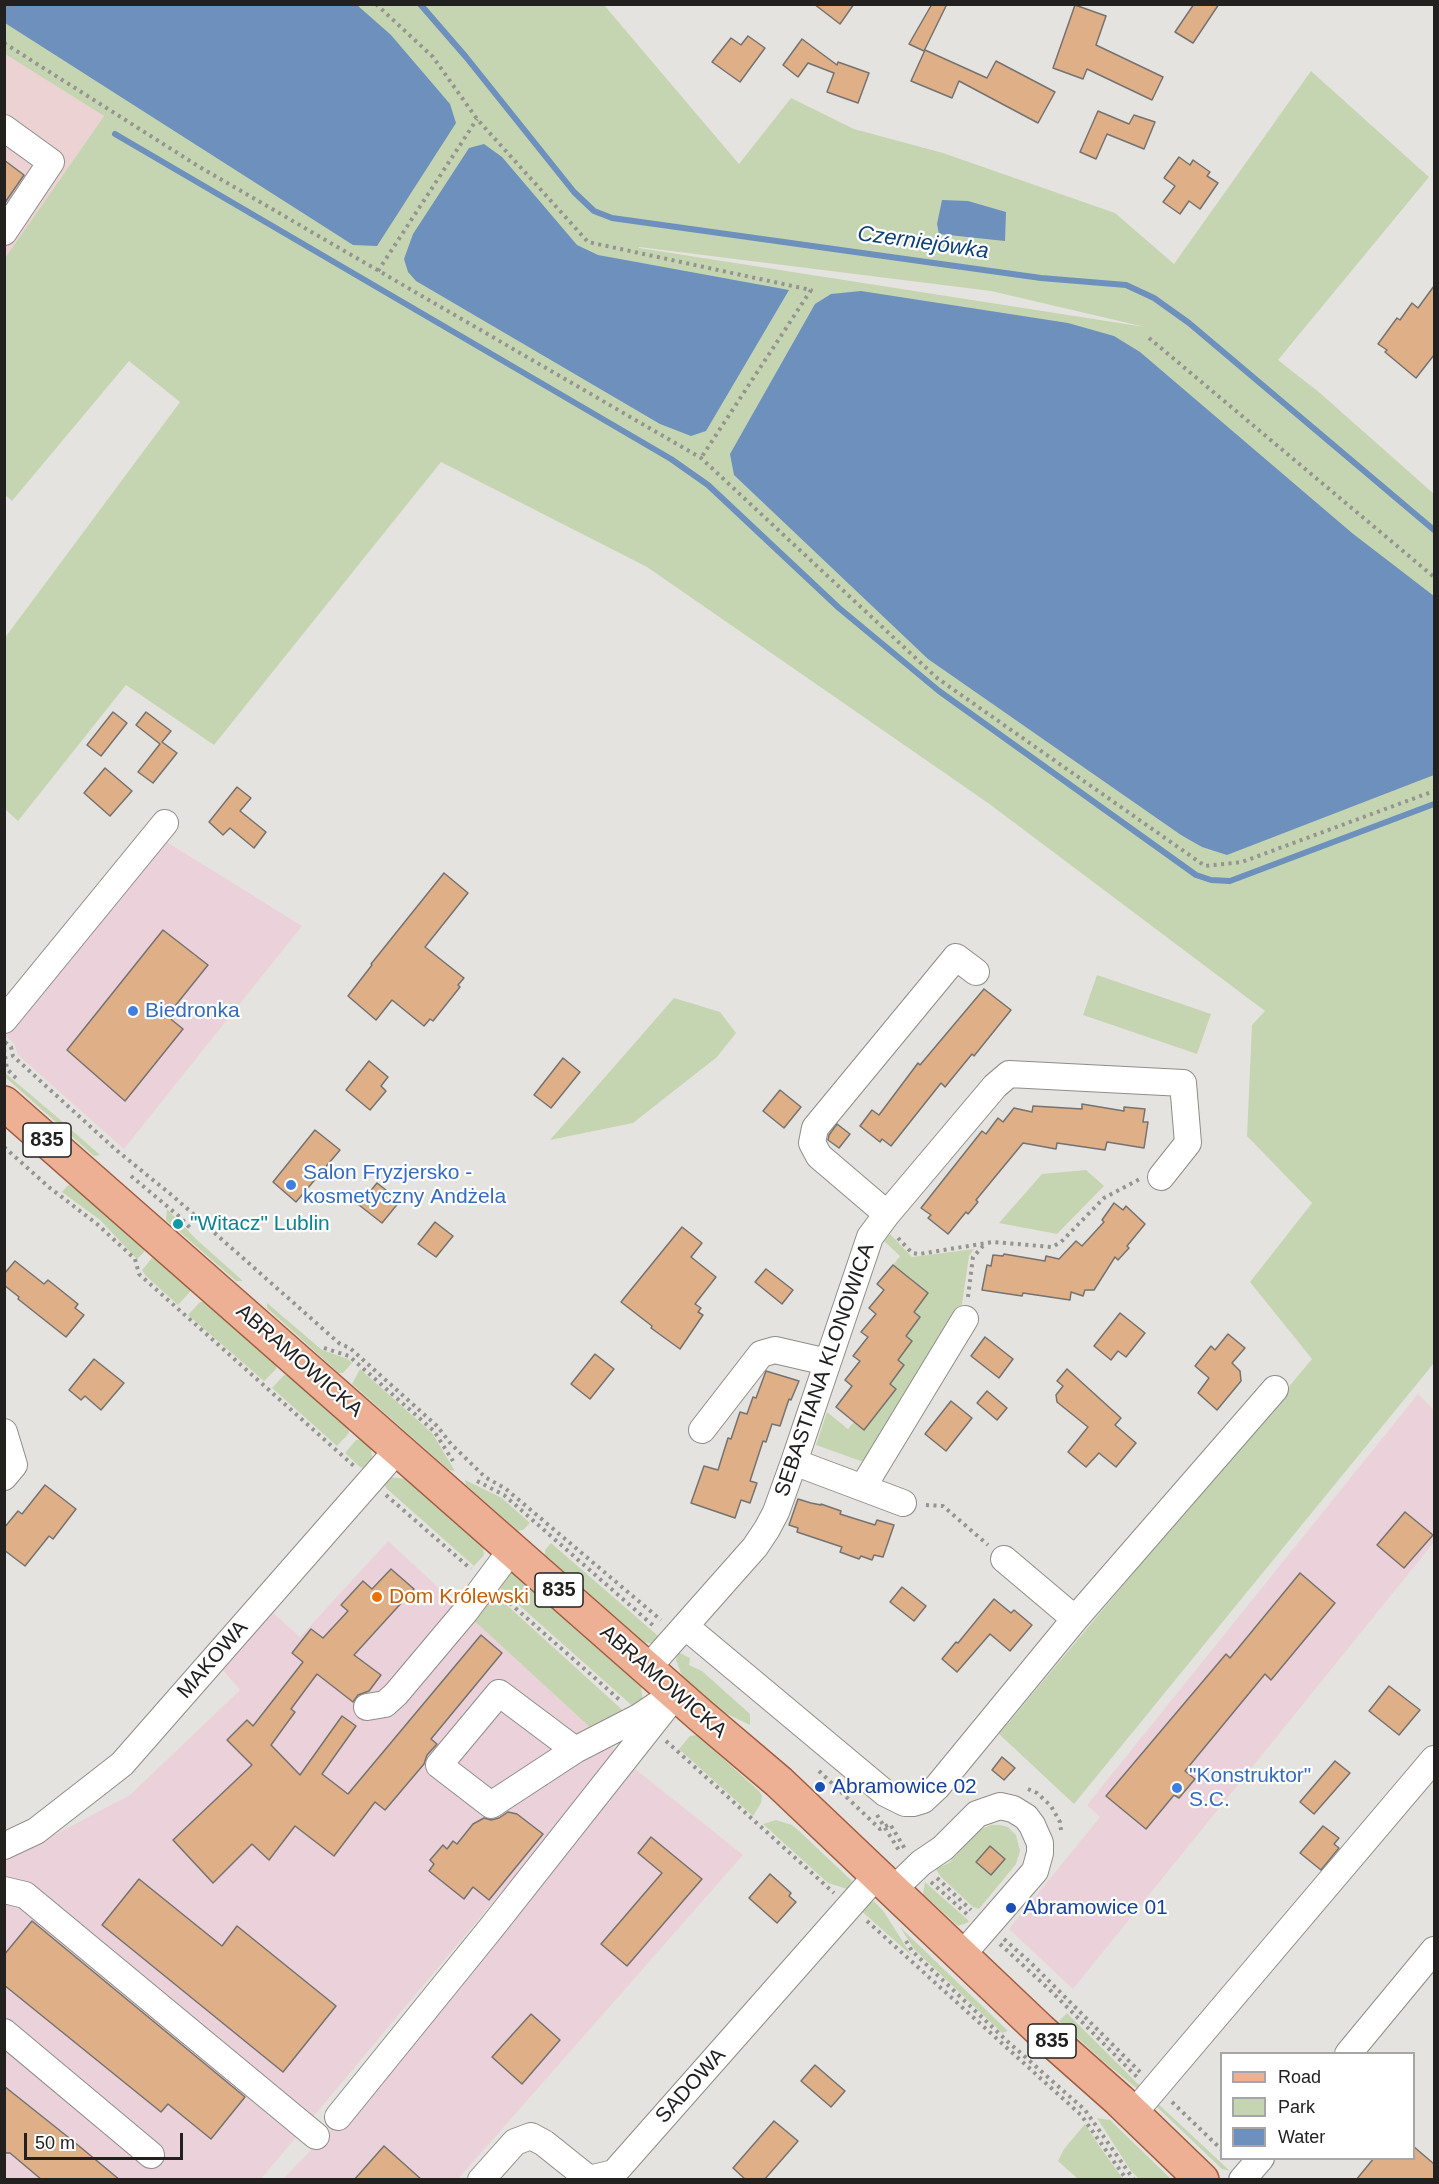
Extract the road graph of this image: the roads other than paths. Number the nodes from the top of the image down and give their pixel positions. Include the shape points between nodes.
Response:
1 (4, 128) edge
2 (4, 232) edge
3 (165, 823) dead end
4 (976, 972) dead end
5 (4, 1020) edge
6 (4, 1103) edge
7 (1161, 1177) road end
8 (892, 1225) junction
9 (965, 1319) road end
10 (827, 1362) junction
11 (1275, 1389) dead end
12 (702, 1430) dead end
13 (4, 1432) edge
14 (399, 1448) junction
15 (794, 1462) junction
16 (4, 1477) edge
17 (863, 1487) junction
18 (903, 1503) road end
19 (512, 1549) junction
20 (1004, 1559) road end
21 (1075, 1619) junction
22 (679, 1634) junction
23 (647, 1669) junction
24 (676, 1694) junction
25 (367, 1707) dead end
26 (644, 1722) junction
27 (575, 1750) junction
28 (1434, 1759) edge
29 (4, 1846) edge
30 (885, 1882) junction
31 (4, 1890) edge
32 (1434, 1950) edge
33 (962, 1955) junction
34 (4, 2032) edge
35 (1350, 2052) edge
36 (1147, 2098) junction
37 (338, 2117) dead end
38 (316, 2136) dead end
39 (150, 2155) dead end
40 (1259, 2160) edge
41 (481, 2180) edge
42 (1202, 2180) edge
43 (1242, 2180) edge

1 - 2 street via 51,162
3 - 5 street
4 - 8 street via 956,957 815,1128 812,1143 819,1156
6 - 14 main road, ABRAMOWICKA / 835
7 - 8 street, SEBASTIANA KLONOWICA via 1188,1143 1183,1083 1008,1074
8 - 10 street, SEBASTIANA KLONOWICA via 870,1238
9 - 17 street
10 - 12 street via 775,1350 761,1354
10 - 15 street, SEBASTIANA KLONOWICA
11 - 21 street
13 - 16 street via 14,1465
14 - 19 main road, ABRAMOWICKA / 835
14 - 29 street, MAKOWA via 122,1764 36,1831
15 - 17 street
15 - 22 street, SEBASTIANA KLONOWICA via 776,1512 755,1547
17 - 18 street
19 - 23 main road, ABRAMOWICKA / 835
19 - 25 street via 396,1694 385,1704
20 - 21 street
21 - 22 street via 930,1795 913,1803 885,1793
22 - 23 street, SEBASTIANA KLONOWICA
23 - 24 main road, ABRAMOWICKA / 835
24 - 26 street
24 - 30 main road, ABRAMOWICKA / 835 via 779,1782
26 - 27 street
26 - 37 street via 492,1927
27 - 27 street via 500,1693 439,1765 491,1805
28 - 36 street
30 - 33 main road, ABRAMOWICKA / 835
30 - 33 street, SADOWA via 913,1854 935,1855 985,1810 1007,1807 1026,1817 1040,1843 1032,1876
30 - 41 street, SADOWA via 850,1906 614,2173 589,2179 531,2136 515,2142
31 - 38 street via 25,1895
32 - 35 street
33 - 36 main road, ABRAMOWICKA / 835 via 1040,2030
34 - 39 street
36 - 42 main road, ABRAMOWICKA / 835
40 - 43 street

